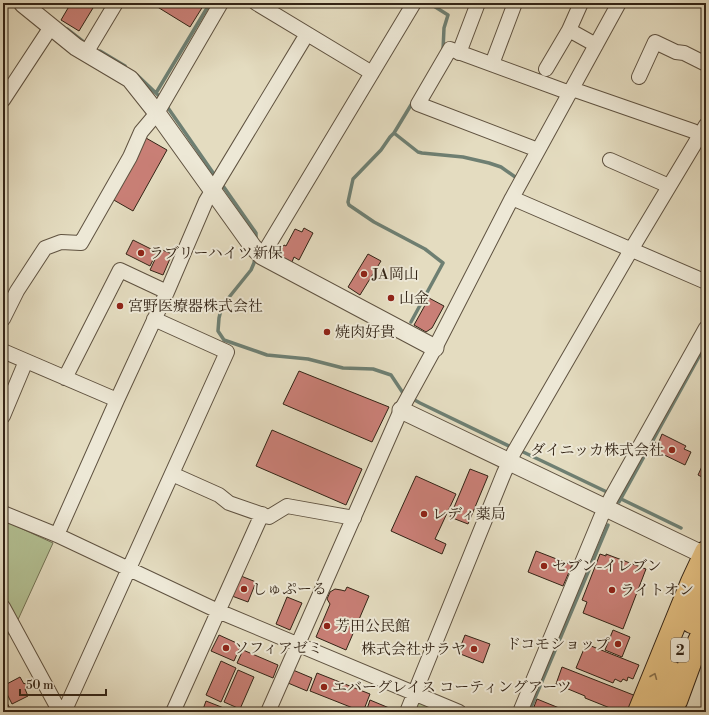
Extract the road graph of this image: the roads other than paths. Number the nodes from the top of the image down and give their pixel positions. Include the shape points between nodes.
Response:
1 (23, 3) edge
2 (116, 3) edge
3 (220, 3) edge
4 (256, 3) edge
5 (413, 3) edge
6 (478, 3) edge
7 (515, 3) edge
8 (581, 3) edge
9 (619, 3) edge
10 (51, 27) junction
11 (569, 30) junction
12 (307, 34) junction
13 (596, 45) junction
14 (89, 48) junction
15 (459, 53) junction
16 (492, 64) junction
17 (706, 64) edge
18 (546, 69) dead end
19 (372, 73) junction
20 (639, 77) dead end
21 (571, 91) junction
22 (3, 100) edge
23 (161, 106) junction
24 (703, 130) edge
25 (538, 150) junction
26 (610, 160) dead end
27 (216, 184) junction
28 (669, 186) junction
29 (512, 198) junction
30 (634, 246) junction
31 (258, 251) junction
32 (706, 282) edge
33 (167, 292) junction
34 (3, 318) edge
35 (154, 319) junction
36 (706, 328) edge
37 (435, 348) junction
38 (3, 351) edge
39 (26, 362) junction
40 (65, 378) junction
41 (117, 400) junction
42 (406, 401) junction
43 (3, 416) edge
44 (514, 453) junction
45 (172, 474) junction
46 (610, 499) junction
47 (3, 513) edge
48 (262, 514) junction
49 (354, 518) junction
50 (57, 535) junction
51 (705, 554) edge
52 (129, 569) junction
53 (706, 589) edge
54 (3, 607) edge
55 (218, 611) junction
56 (706, 626) edge
57 (298, 644) junction
58 (706, 650) edge
59 (414, 694) junction
60 (60, 712) edge
61 (64, 712) edge
62 (173, 712) edge
63 (268, 712) edge
64 (407, 712) edge
65 (459, 712) edge
66 (520, 712) edge
67 (640, 712) edge
68 (656, 712) edge
69 (672, 712) edge
70 (682, 712) edge

1 - 10 street
2 - 14 street
3 - 23 street
4 - 12 street
5 - 19 street
6 - 15 street
7 - 16 street
8 - 11 street
9 - 13 street
10 - 14 street via 76,47
10 - 22 street
11 - 13 street
11 - 18 street
12 - 19 street
12 - 27 street
13 - 21 street
14 - 23 street
15 - 16 street
15 - 25 street via 450,49 418,104
16 - 21 street
17 - 20 street via 655,42
19 - 31 street
21 - 24 street via 693,131
21 - 25 street
23 - 27 street
23 - 34 street via 141,132 130,157 81,243 62,242 45,248
24 - 28 street
25 - 29 street
26 - 28 street
27 - 31 street
27 - 33 street via 206,201
28 - 30 street
29 - 30 street
29 - 37 street
30 - 32 street
30 - 44 street
31 - 37 street
33 - 35 street
33 - 40 street via 120,270
35 - 41 street
35 - 45 street via 227,352
36 - 46 street
37 - 42 street
38 - 39 street
39 - 40 street
39 - 43 street
40 - 41 street
41 - 50 street
42 - 44 street
42 - 49 street
44 - 46 street
44 - 59 street
45 - 48 street via 219,495 229,503
45 - 52 street
46 - 51 street
46 - 66 street
47 - 50 street
48 - 49 street via 269,517 287,506
48 - 55 street
49 - 57 street
50 - 52 street
67 -> 51 highway
52 - 55 street
52 - 61 street
53 - 68 highway, 2
54 - 60 street
55 - 57 street
55 - 62 street
56 - 69 highway, 2
57 - 59 street
57 - 63 street
58 - 70 highway
59 - 64 street
59 - 65 street

